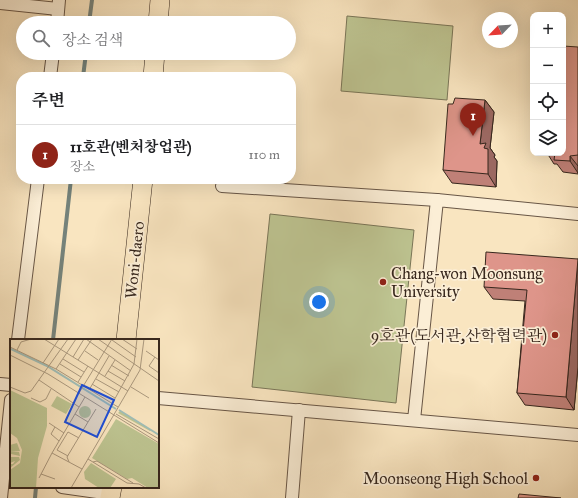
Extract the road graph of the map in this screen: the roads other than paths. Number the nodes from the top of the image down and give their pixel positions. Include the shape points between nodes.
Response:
1 (160, 0) edge
2 (0, 3) edge
3 (59, 5) edge
4 (58, 16) edge
5 (159, 16) edge
6 (52, 60) edge
7 (154, 60) edge
8 (51, 72) edge
9 (153, 72) edge
10 (37, 184) edge
11 (142, 184) edge
12 (222, 186) dead end
13 (437, 200) junction
14 (578, 214) edge
15 (18, 339) edge
16 (126, 339) edge
17 (0, 384) edge
18 (10, 385) edge
19 (159, 398) edge
20 (299, 410) junction
21 (10, 411) edge
22 (414, 420) junction
23 (578, 435) edge
24 (4, 479) edge
25 (70, 488) edge
26 (111, 493) edge
27 (1, 498) edge
28 (292, 498) edge

1 - 5 main road
2 - 3 street
3 - 4 street
6 - 8 street
7 - 9 main road
10 - 15 street
11 - 16 main road, Woni-daero
12 - 13 street
13 - 14 street
13 - 22 street
17 - 18 street
19 - 20 street
20 - 22 street
20 - 28 street
21 - 24 street
22 - 23 street
24 - 27 street
25 - 26 street

